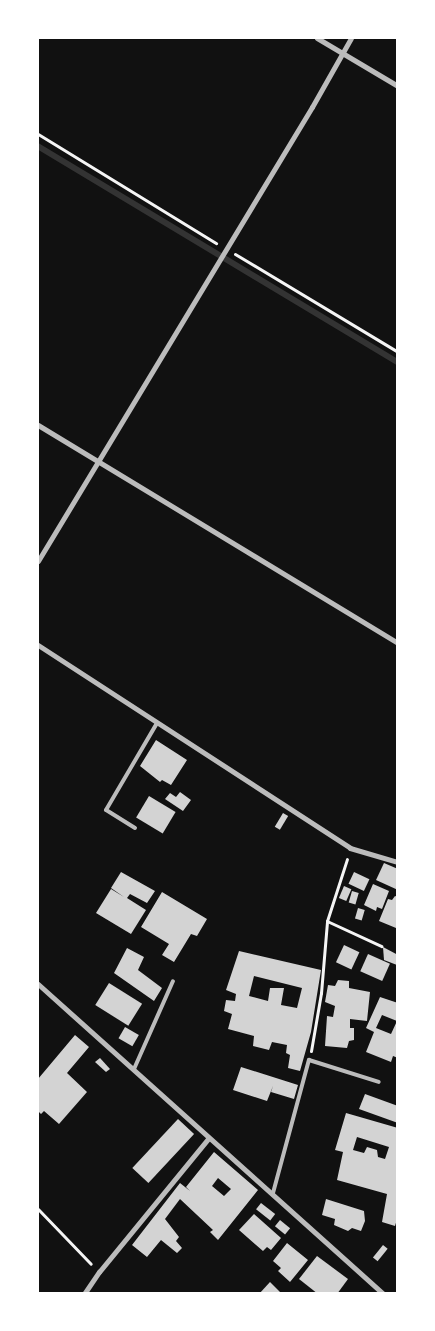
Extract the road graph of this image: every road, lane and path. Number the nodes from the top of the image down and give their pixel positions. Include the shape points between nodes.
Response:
1 (317, 38) edge
2 (351, 38) edge
3 (342, 53) junction
4 (398, 86) edge
5 (38, 426) edge
6 (96, 462) junction
7 (38, 561) edge
8 (398, 643) edge
9 (38, 646) edge
10 (157, 723) junction
11 (135, 828) dead end
12 (350, 848) junction
13 (398, 862) edge
14 (327, 920) junction
15 (381, 946) dead end
16 (173, 980) dead end
17 (38, 984) edge
18 (309, 1060) junction
19 (134, 1069) junction
20 (379, 1082) dead end
21 (208, 1139) junction
22 (273, 1194) junction
23 (38, 1209) edge
24 (99, 1272) junction
25 (84, 1294) edge
26 (384, 1294) edge

1 - 3 street
2 - 3 street
3 - 4 street
3 - 6 street
5 - 6 street
6 - 7 street
6 - 8 street
9 - 10 street
10 - 11 lane via 106,810
10 - 12 street
12 - 13 street
12 - 14 path
14 - 15 path
14 - 18 path via 321,993
16 - 19 lane
17 - 19 street
18 - 20 lane
18 - 22 lane
19 - 21 street
21 - 22 street
21 - 24 street
22 - 26 street
23 - 24 path
24 - 25 street

